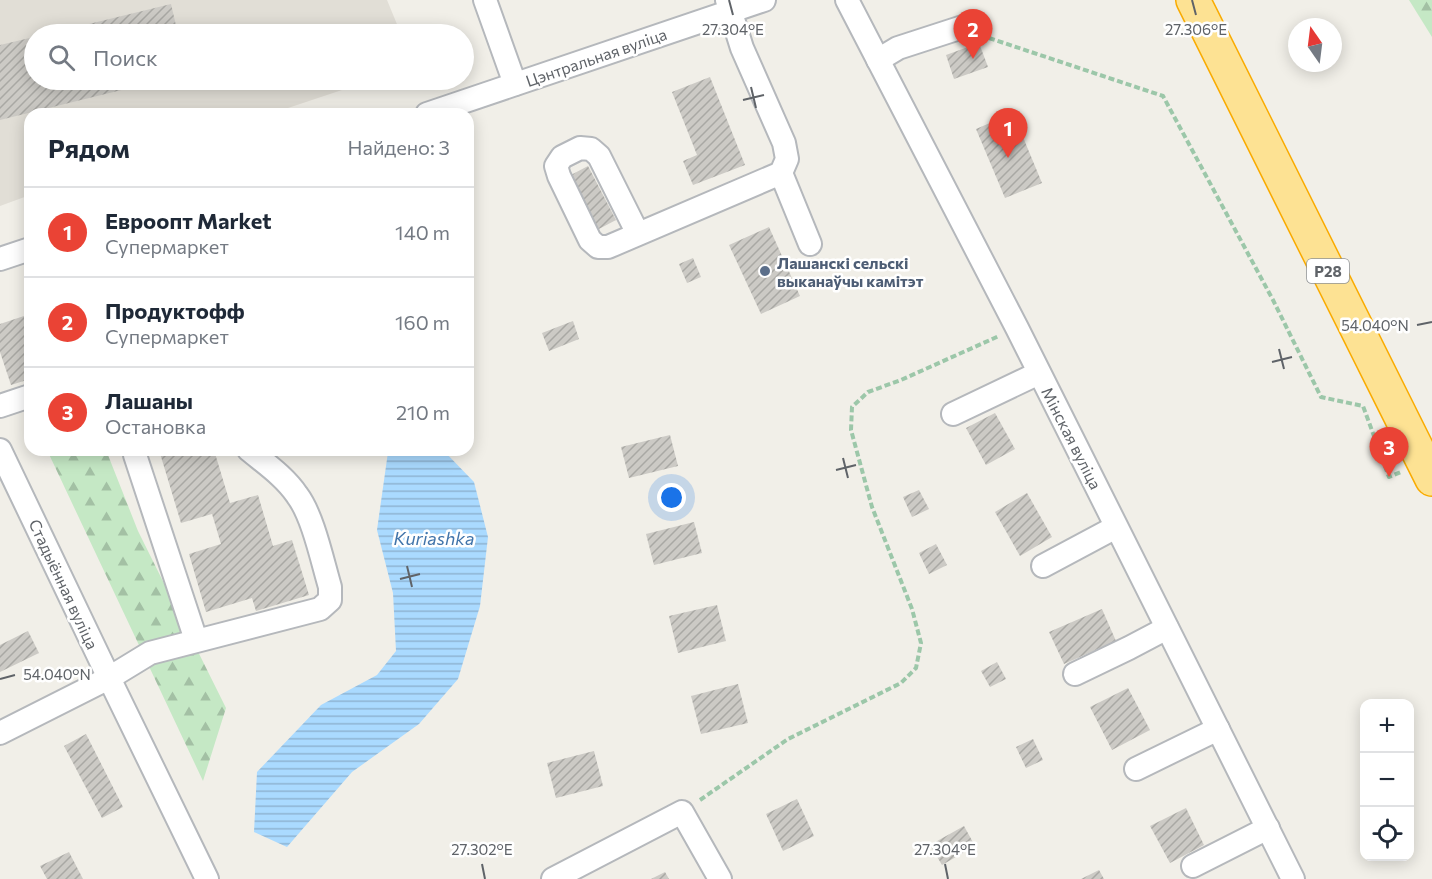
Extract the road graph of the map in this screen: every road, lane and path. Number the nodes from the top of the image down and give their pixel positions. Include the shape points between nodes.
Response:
1 (485, 0) edge
2 (764, 0) edge
3 (847, 0) edge
4 (1193, 0) edge
5 (729, 6) edge
6 (975, 23) joint
7 (878, 60) junction
8 (515, 84) junction
9 (445, 108) edge
10 (781, 172) junction
11 (638, 234) dead end
12 (810, 244) dead end
13 (24, 251) edge
14 (0, 259) edge
15 (1017, 328) junction
16 (1039, 373) junction
17 (24, 398) edge
18 (0, 406) edge
19 (953, 414) dead end
20 (0, 450) edge
21 (135, 456) edge
22 (256, 456) edge
23 (1389, 477) dead end
24 (1432, 479) edge
25 (1116, 527) junction
26 (1042, 566) dead end
27 (1167, 628) junction
28 (196, 640) junction
29 (1075, 674) dead end
30 (109, 678) junction
31 (1218, 729) junction
32 (0, 733) edge
33 (1136, 769) dead end
34 (682, 812) junction
35 (1268, 828) junction
36 (1193, 866) dead end
37 (207, 879) edge
38 (553, 879) edge
39 (720, 879) edge
40 (1293, 879) edge

1 - 8 street
2 - 5 street, Цэнтральная вуліца
3 - 7 street, Мінская вуліца
4 - 24 highway, Р28
5 - 8 street, Цэнтральная вуліца
5 - 10 street via 742,48 784,143 787,159
6 - 7 street via 898,48
6 - 23 path via 980,36 1163,96 1321,397 1363,406
7 - 15 street, Мінская вуліца
8 - 9 street, Цэнтральная вуліца
10 - 11 street
10 - 12 street
13 - 14 street
15 - 16 street, Мінская вуліца
15 - 34 path via 868,392 852,407 851,430 872,507 912,609 921,643 916,668 901,683 788,739
16 - 19 street
16 - 25 street, Мінская вуліца
17 - 18 street
20 - 30 street, Стадыённая вуліца
21 - 28 street
22 - 28 street via 288,483 308,512 330,587 330,600 321,609
25 - 26 street
25 - 27 street, Мінская вуліца
27 - 29 street
27 - 31 street, Мінская вуліца
28 - 30 street via 150,653
30 - 32 street
30 - 37 street, Стадыённая вуліца
31 - 33 street
31 - 35 street, Мінская вуліца
34 - 38 street
34 - 39 street
35 - 36 street
35 - 40 street, Мінская вуліца

